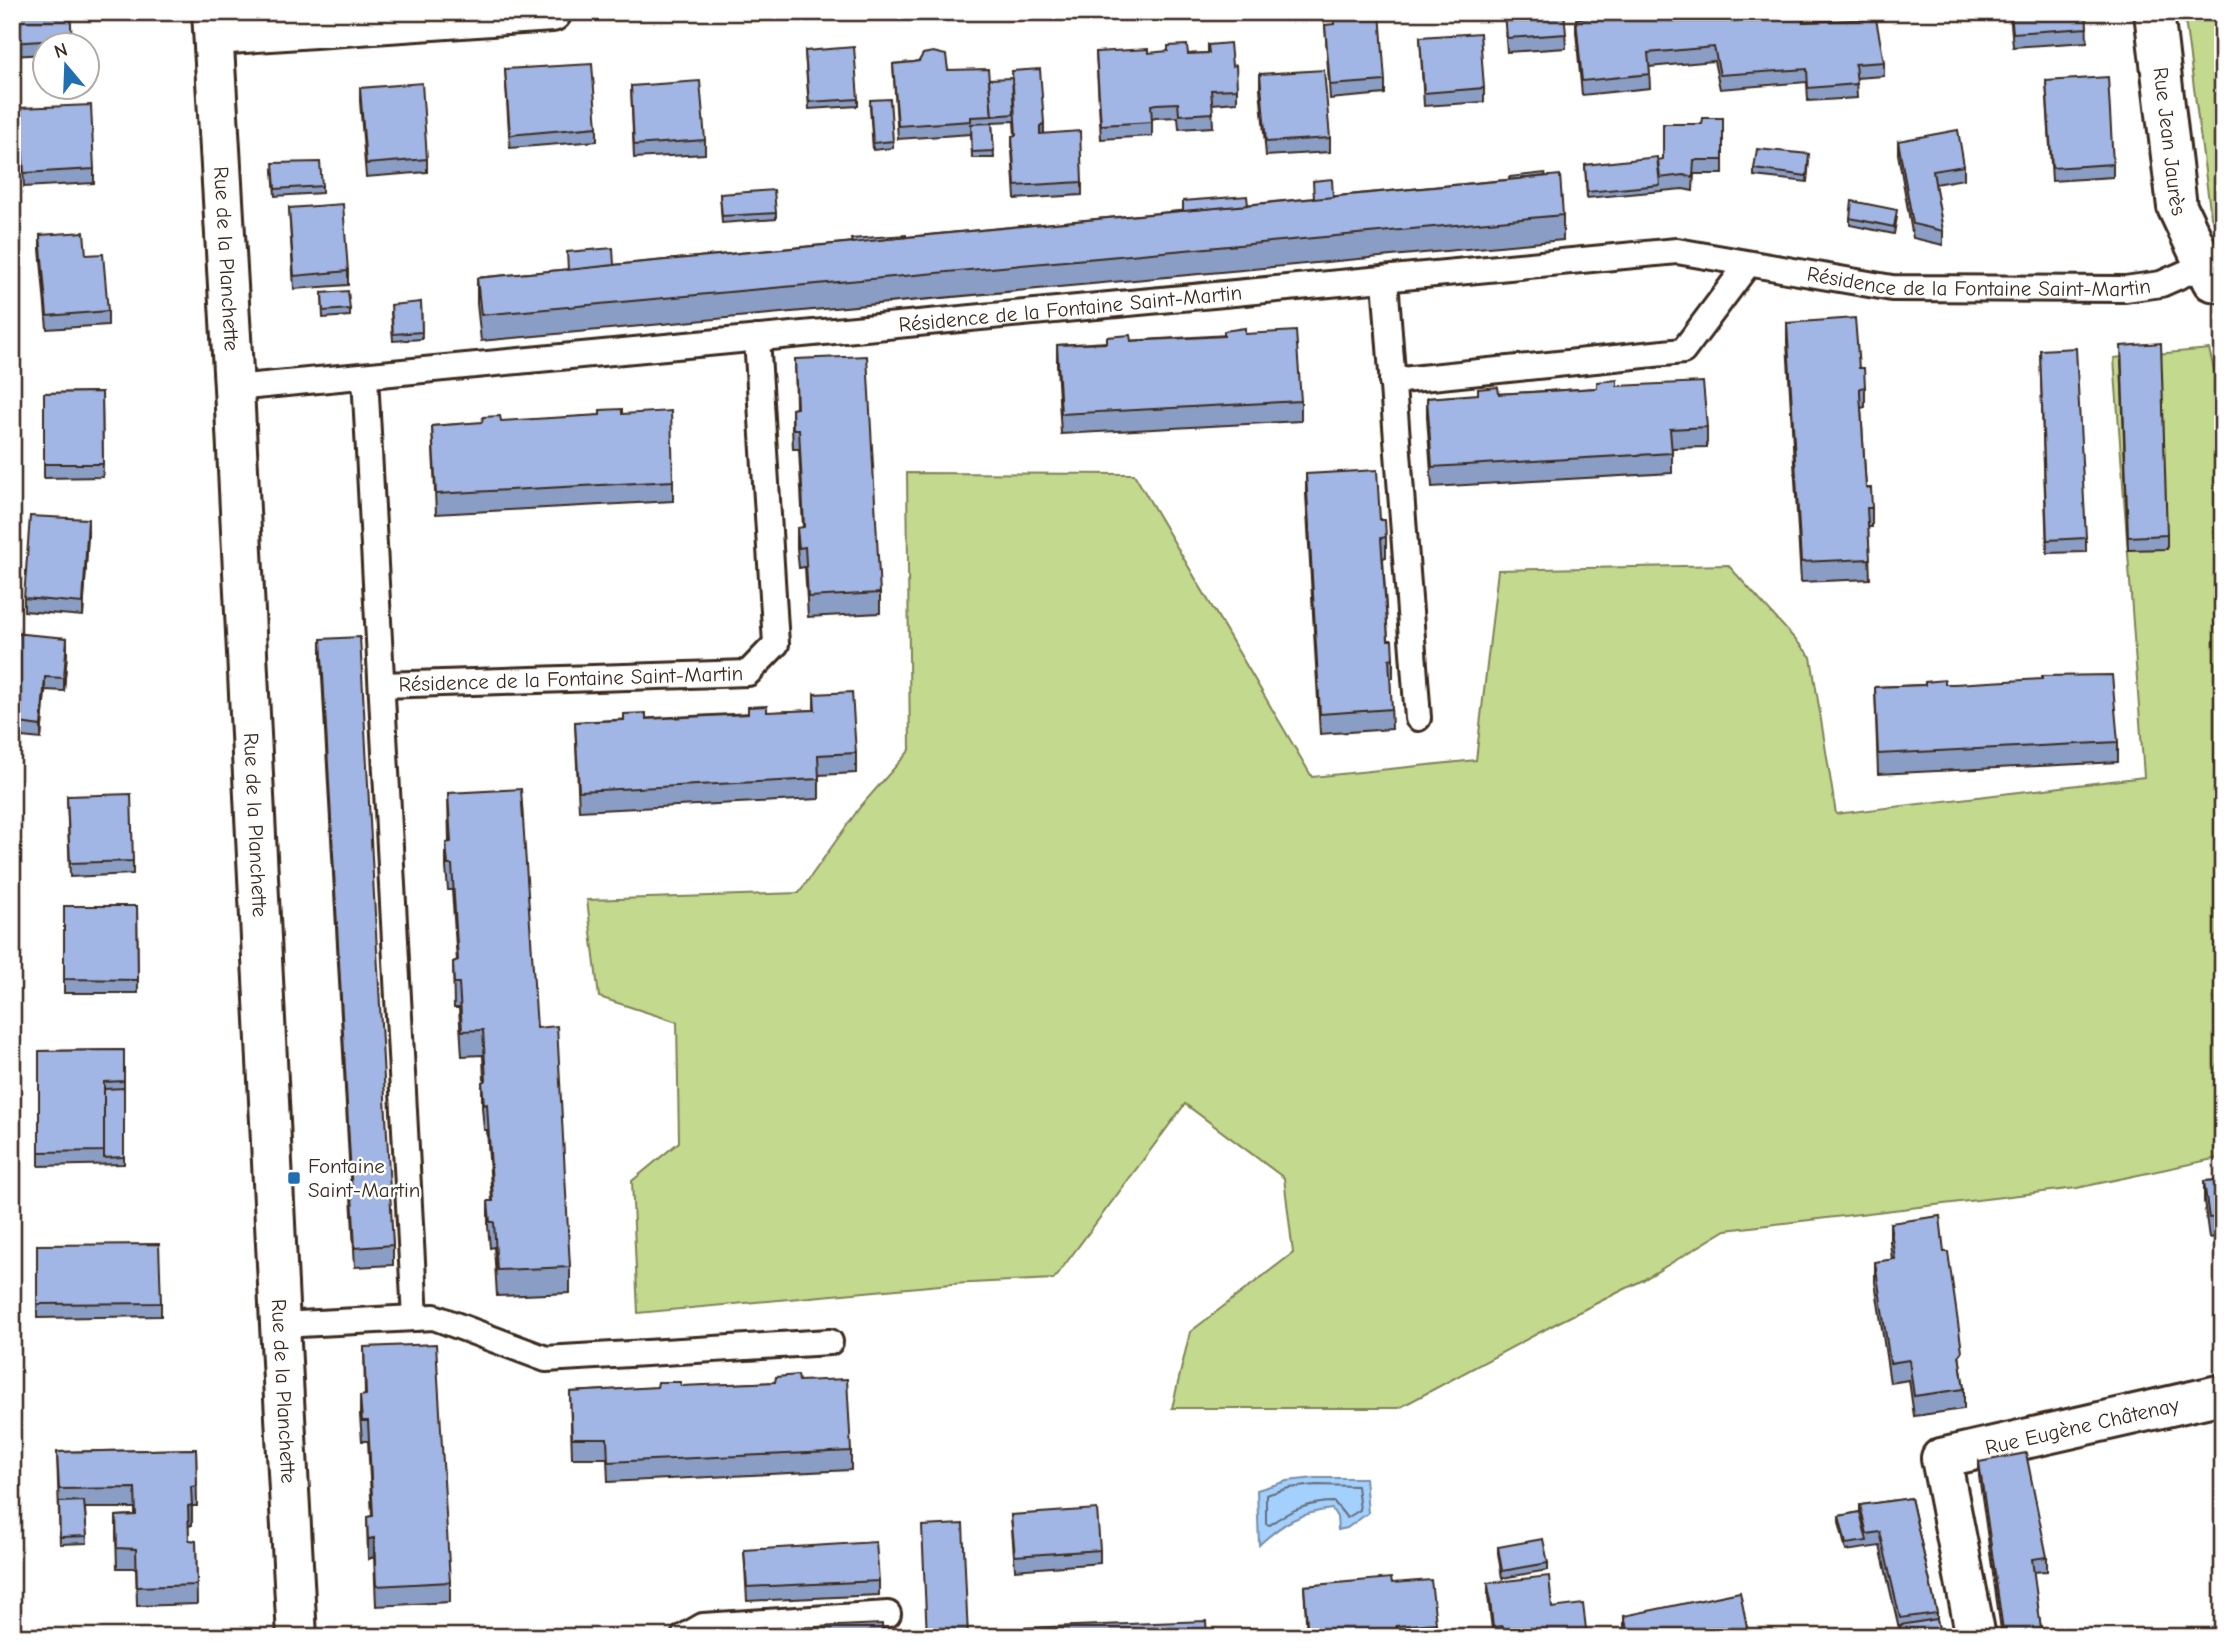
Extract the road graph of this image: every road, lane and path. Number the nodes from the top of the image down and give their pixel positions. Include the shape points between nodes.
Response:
1 (552, 12) edge
2 (2154, 12) edge
3 (213, 24) edge
4 (1748, 264) junction
5 (2213, 274) edge
6 (1385, 279) junction
7 (757, 338) junction
8 (365, 376) junction
9 (1392, 381) junction
10 (234, 388) junction
11 (382, 685) junction
12 (1418, 718) dead end
13 (415, 1318) junction
14 (280, 1325) junction
15 (831, 1342) dead end
16 (2223, 1394) edge
17 (888, 1614) dead end
18 (297, 1637) edge
19 (684, 1637) edge
20 (1976, 1637) edge

1 - 3 street
2 - 5 street, Rue Jean Jaurès via 2176,207
3 - 10 street, Rue de la Planchette
4 - 5 lane, Résidence de la Fontaine Saint-Martin via 1892,288 2125,289
4 - 6 lane, Résidence de la Fontaine Saint-Martin via 1678,251
4 - 9 lane via 1683,351
6 - 7 lane, Résidence de la Fontaine Saint-Martin
6 - 9 lane
7 - 8 lane, Résidence de la Fontaine Saint-Martin
7 - 11 lane, Résidence de la Fontaine Saint-Martin via 776,644 748,673
8 - 10 lane, Résidence de la Fontaine Saint-Martin
8 - 11 lane, Résidence de la Fontaine Saint-Martin
9 - 12 lane
10 - 14 street, Rue de la Planchette
11 - 13 lane, Résidence de la Fontaine Saint-Martin
13 - 14 lane
13 - 15 lane via 434,1317 546,1359
14 - 18 street, Rue de la Planchette
16 - 20 street, Rue Eugène Châtenay via 1941,1458
17 - 19 lane via 703,1626

